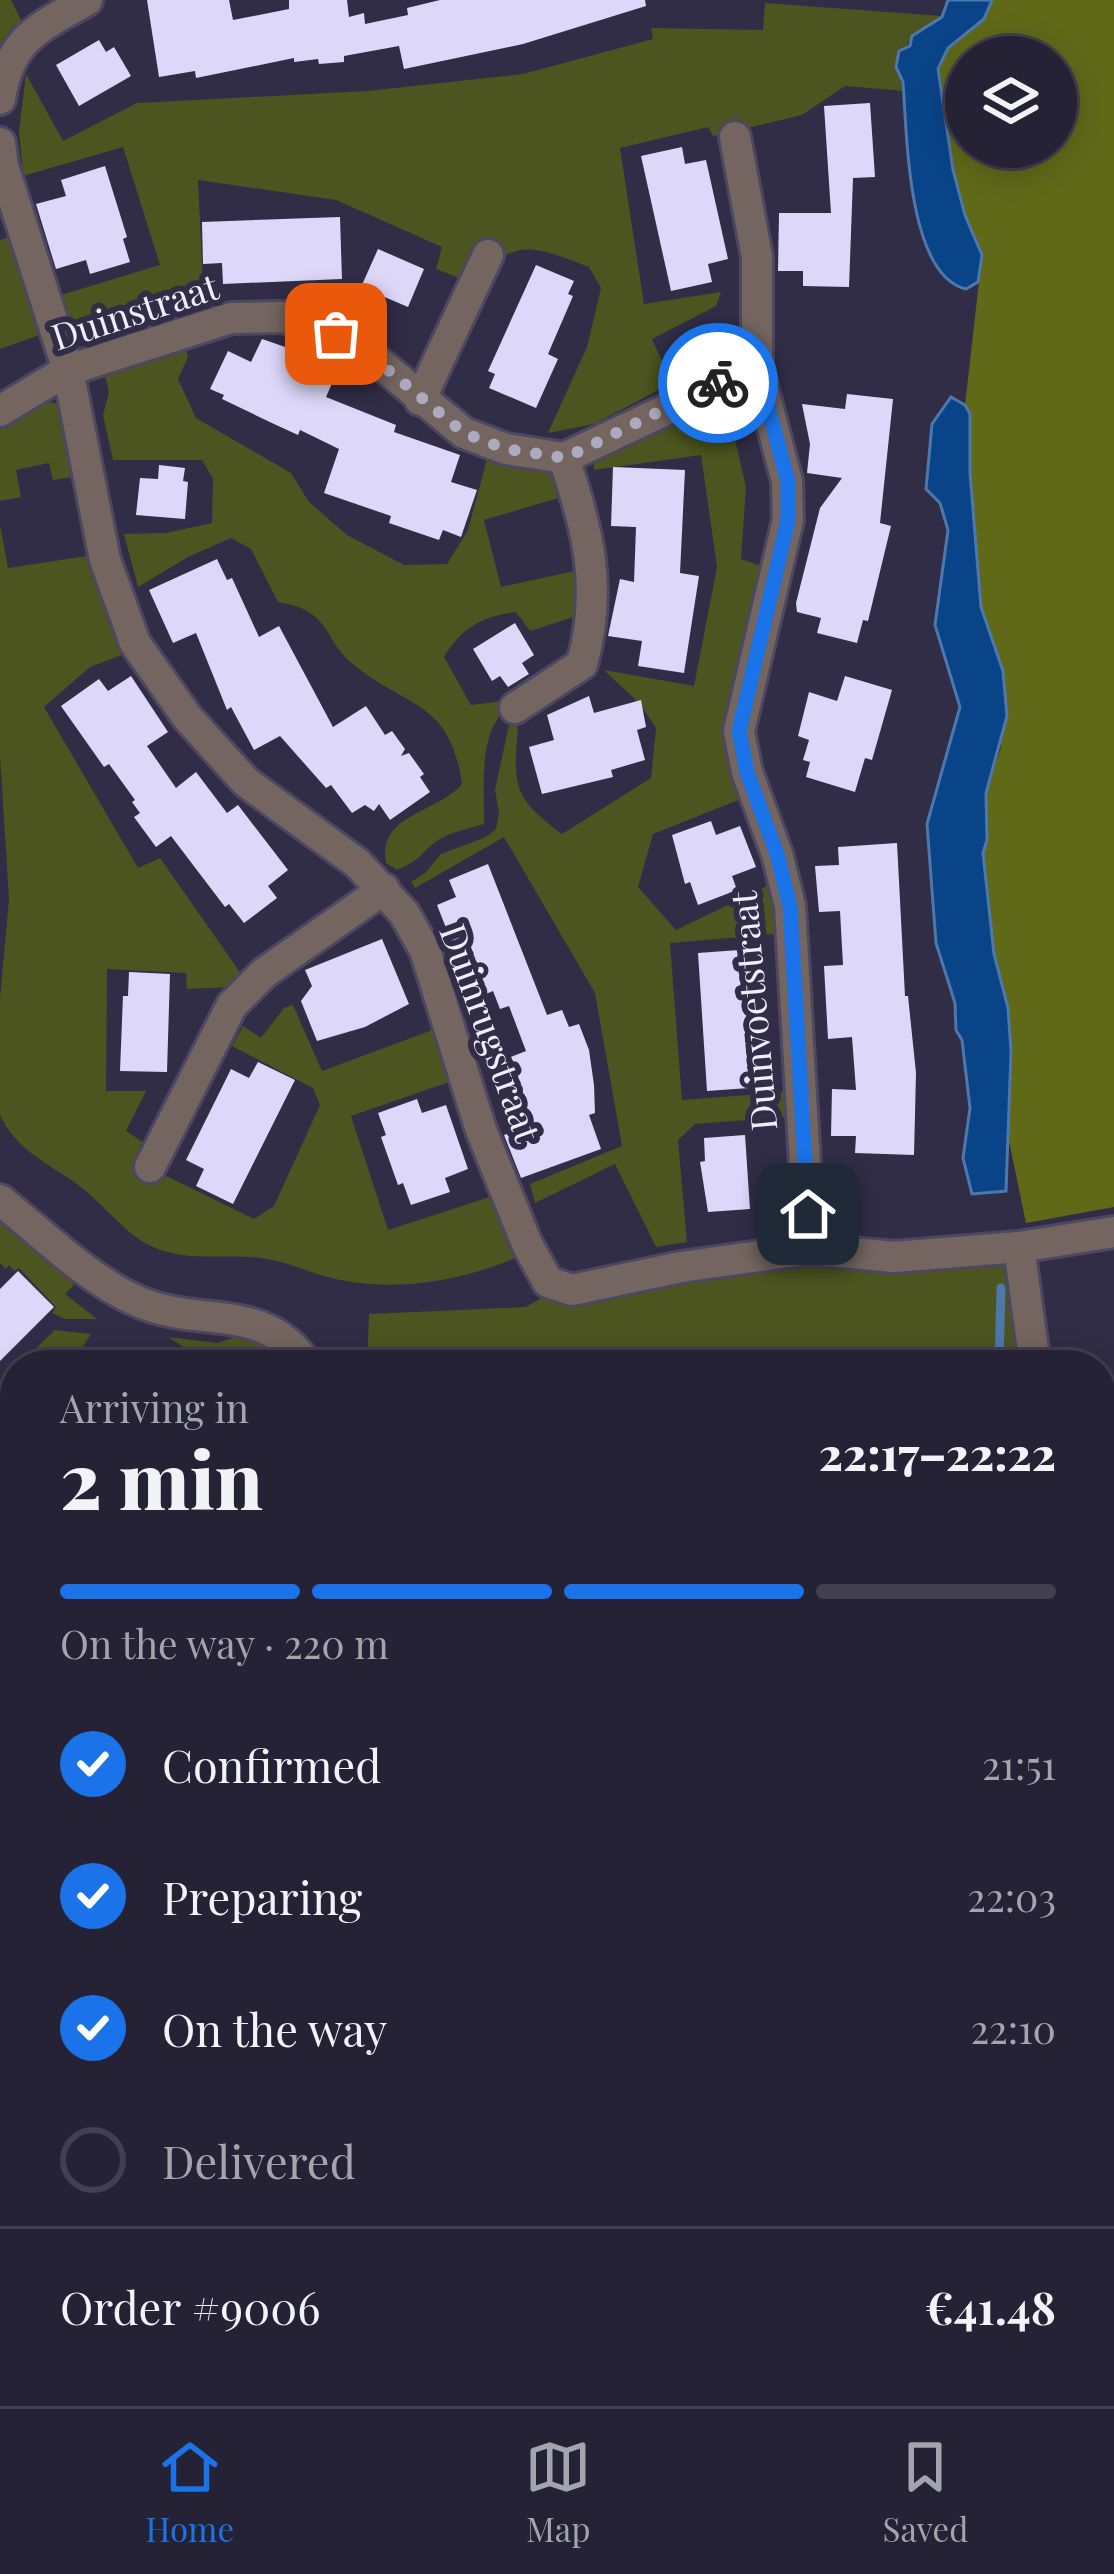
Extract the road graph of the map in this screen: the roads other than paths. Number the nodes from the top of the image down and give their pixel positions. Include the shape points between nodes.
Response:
1 (87, 0) edge
2 (0, 99) edge
3 (734, 137) dead end
4 (0, 143) edge
5 (488, 255) dead end
6 (757, 367) junction
7 (68, 370) junction
8 (420, 400) junction
9 (0, 411) edge
10 (565, 458) junction
11 (515, 708) dead end
12 (384, 889) junction
13 (150, 1167) dead end
14 (0, 1200) edge
15 (1114, 1232) edge
16 (1019, 1247) junction
17 (810, 1250) junction
18 (297, 1350) edge
19 (1033, 1350) edge

1 - 2 street via 22,40
3 - 6 street, Duinvoetstraat via 757,257
4 - 7 street, Duinrugstraat
5 - 8 street
6 - 10 street
6 - 17 street, Duinvoetstraat via 788,481 788,520 739,731 790,906
7 - 8 street, Duinstraat via 231,318 270,316 359,346
7 - 9 street, Duinstraat
7 - 12 street, Duinrugstraat via 105,560 135,643 187,718 246,782
8 - 10 street, Duinstraat via 464,433
10 - 11 street via 591,553 592,628 582,664
12 - 13 street via 232,1005
12 - 17 street, Duinrugstraat via 424,950 481,1130 548,1282 572,1290
14 - 18 street via 139,1302 265,1325
15 - 16 street, Duinrugstraat
16 - 17 street, Duinrugstraat via 893,1257
16 - 19 street

